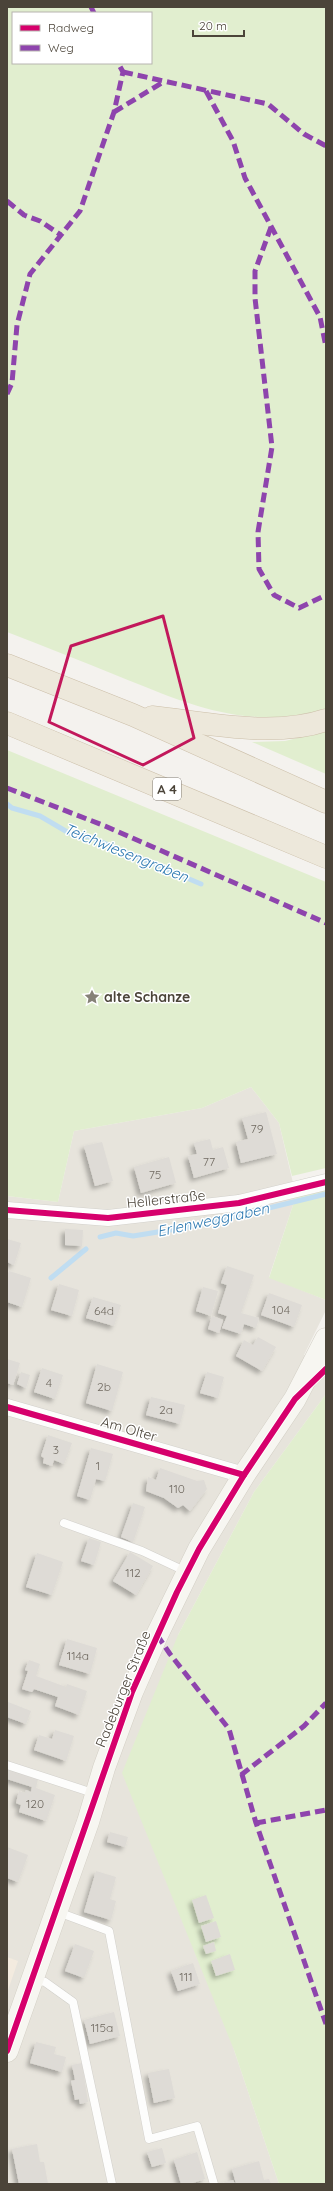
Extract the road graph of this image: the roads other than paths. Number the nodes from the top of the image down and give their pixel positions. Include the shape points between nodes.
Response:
1 (7, 665) edge
2 (133, 715) junction
3 (326, 720) edge
4 (7, 723) edge
5 (326, 802) edge
6 (326, 857) edge
7 (326, 1182) edge
8 (7, 1210) edge
9 (326, 1339) edge
10 (326, 1369) edge
11 (295, 1399) junction
12 (7, 1407) edge
13 (244, 1475) junction
14 (64, 1523) dead end
15 (187, 1572) junction
16 (7, 1765) edge
17 (96, 1794) junction
18 (55, 1912) junction
19 (32, 1978) junction
20 (7, 2051) edge
21 (112, 2184) edge
22 (214, 2184) edge

1 - 2 highway
2 - 3 highway via 264,729
2 - 5 highway
4 - 6 highway, A 4
7 - 8 street, Hellerstraße via 239,1203 108,1218
9 - 11 main road, Radeburger Straße
10 - 11 main road, Radeburger Straße
11 - 13 main road, Radeburger Straße
12 - 13 street, Am Olter
13 - 15 main road, Radeburger Straße
14 - 15 lane via 142,1551
15 - 17 main road, Radeburger Straße via 132,1692
16 - 17 lane
17 - 18 main road, Radeburger Straße
18 - 19 main road, Radeburger Straße
18 - 22 lane via 109,1931 149,2139 197,2126
19 - 20 main road, Radeburger Straße
19 - 21 lane via 45,1982 73,2002

